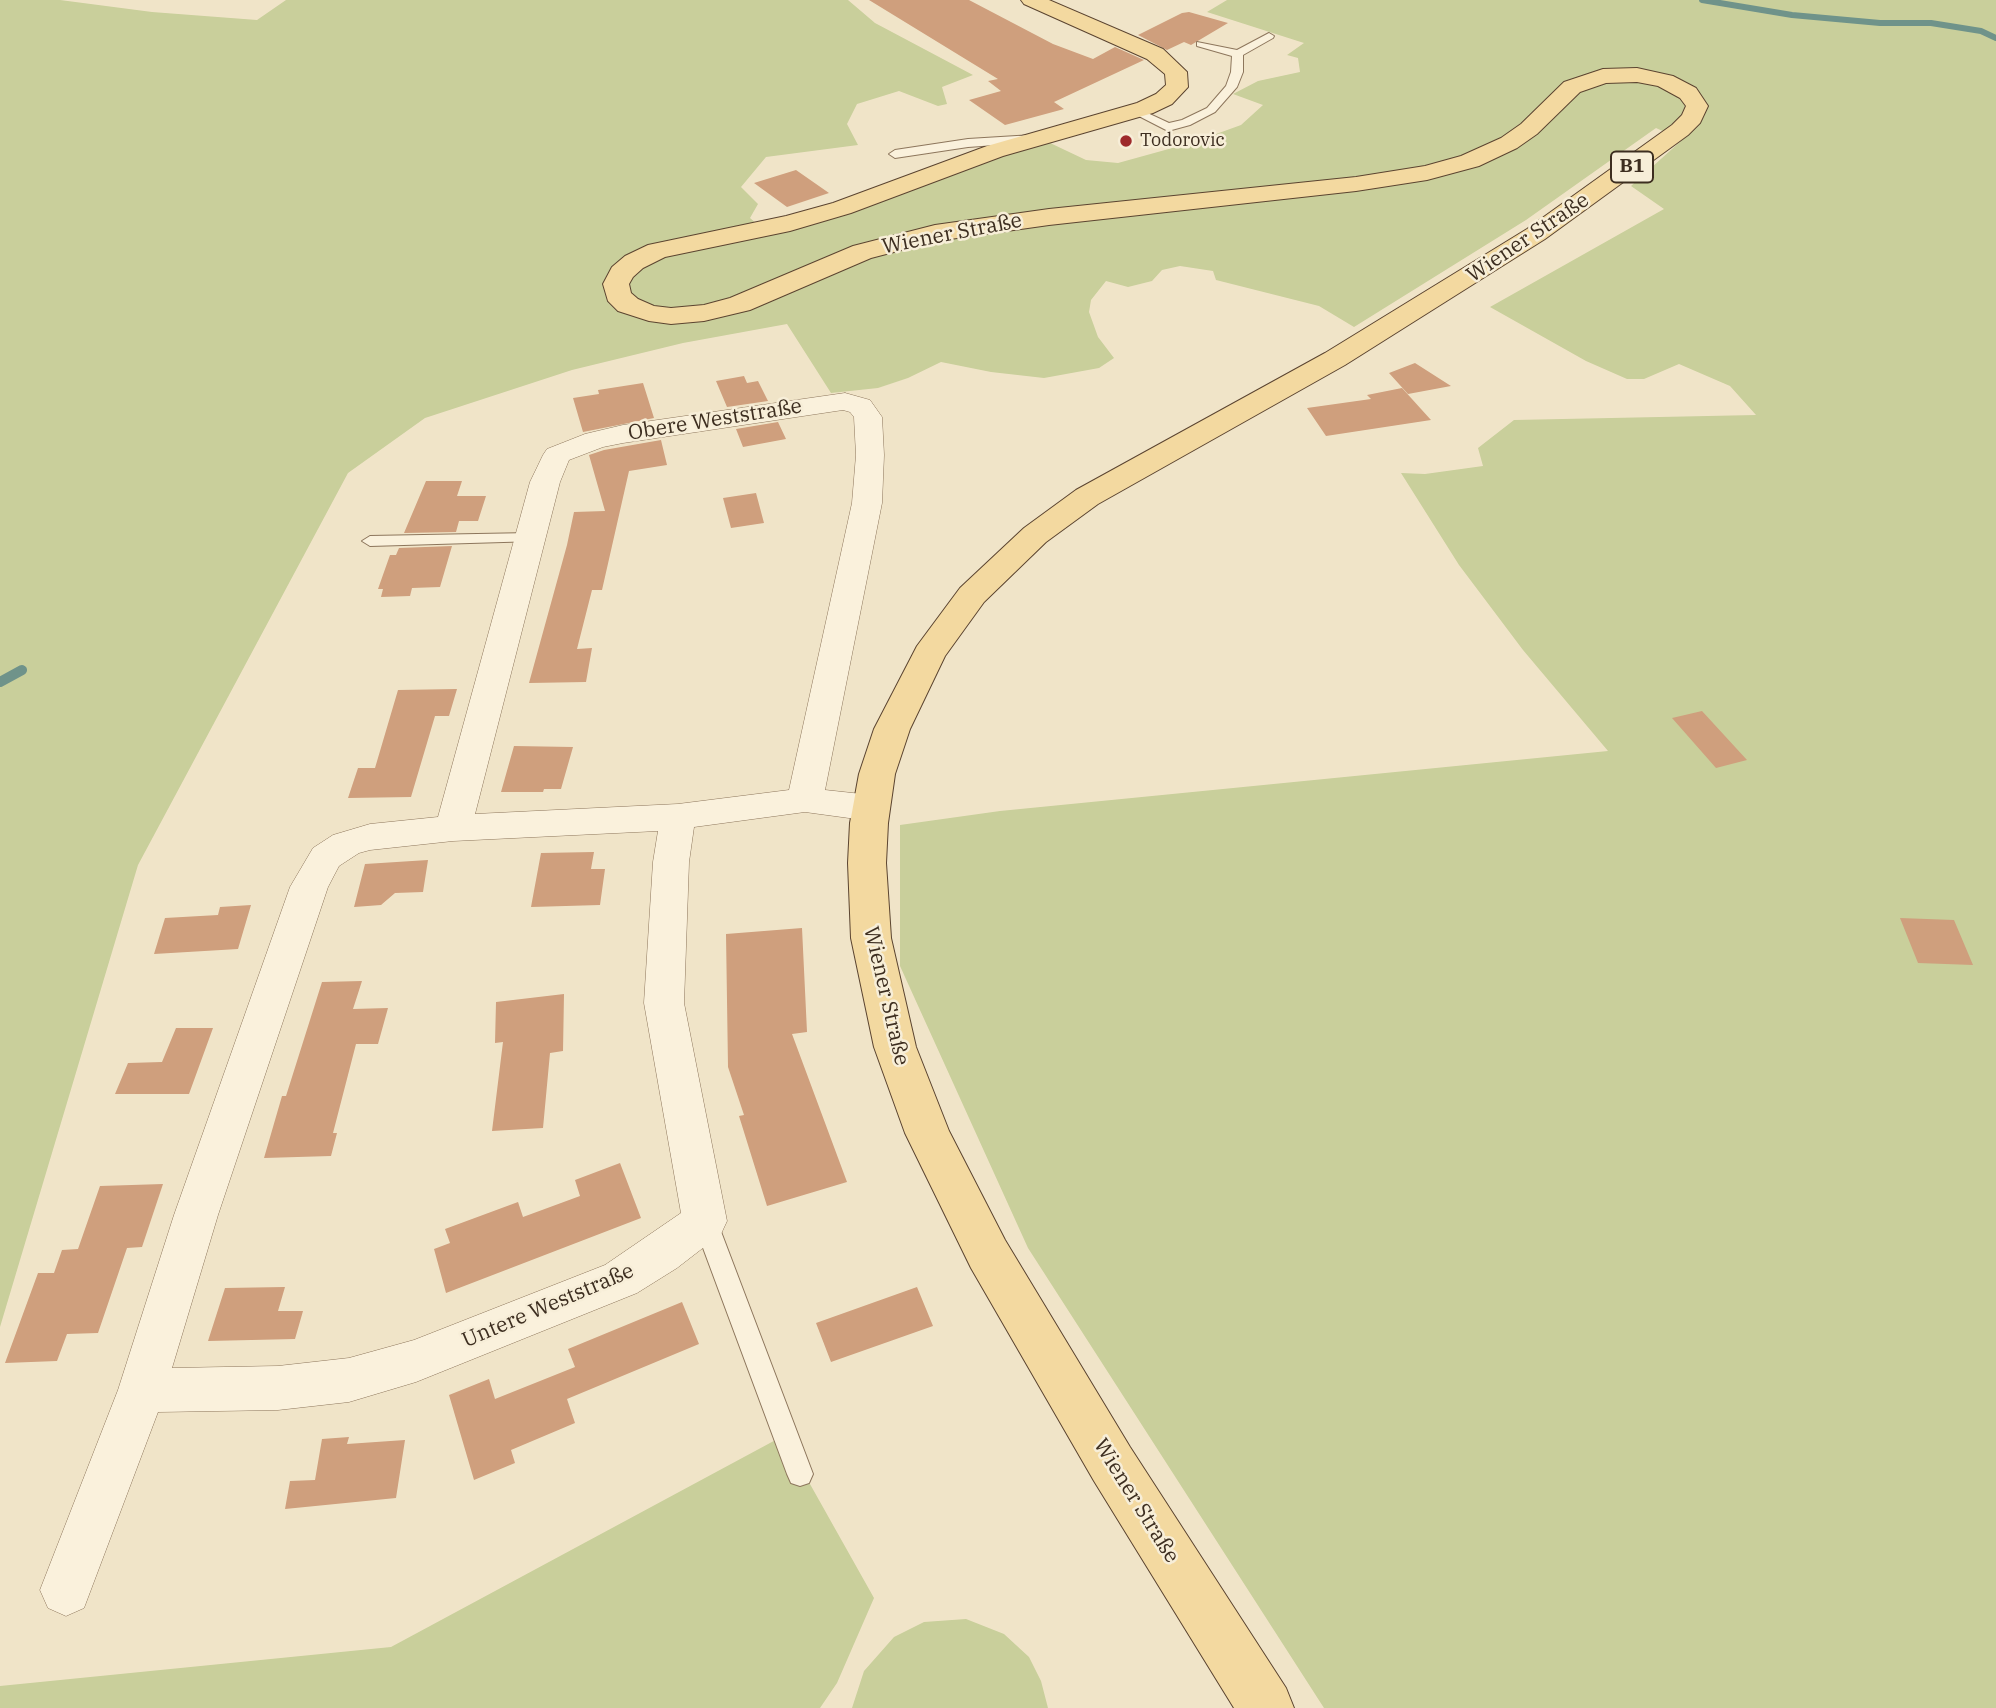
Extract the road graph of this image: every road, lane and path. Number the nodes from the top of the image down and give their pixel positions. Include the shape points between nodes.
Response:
1 (1031, 0) edge
2 (1269, 36) dead end
3 (1200, 44) dead end
4 (1238, 54) junction
5 (1135, 111) junction
6 (1034, 139) junction
7 (895, 154) dead end
8 (531, 538) junction
9 (370, 541) dead end
10 (805, 800) junction
11 (871, 808) junction
12 (678, 817) junction
13 (453, 828) junction
14 (705, 1221) junction
15 (142, 1390) junction
16 (800, 1474) dead end
17 (66, 1590) dead end
18 (1266, 1708) edge

1 - 5 main road, Wiener Straße / B1 via 1144,48 1170,64 1178,76 1175,90
2 - 4 lane
3 - 4 lane
4 - 5 lane via 1231,87 1211,110 1168,127
5 - 6 main road, Wiener Straße / B1
6 - 7 lane
6 - 11 main road, Wiener Straße / B1 via 822,215 657,251 628,266 618,277 617,292 624,302 649,313 704,313 740,304 862,252 928,234 1427,173 1470,161 1509,143 1572,87 1603,76 1665,80 1688,93 1697,109 1687,124 1642,159 1490,264 1312,372 1106,486 1030,540 972,595 929,654 892,729
8 - 9 lane
8 - 10 street, Obere Weststraße via 550,466 571,448 623,434 798,407 845,401 860,406 868,417 867,503
8 - 13 street, Obere Weststraße
10 - 11 street
10 - 12 street
11 - 18 main road, Wiener Straße / B1 via 867,896 874,957 895,1047 927,1133 988,1254 1112,1464
12 - 13 street
12 - 14 street via 671,862 664,1003
13 - 15 street via 346,844 326,857 309,887 196,1215
14 - 15 street, Untere Weststraße via 621,1279 416,1361 349,1380 278,1388
14 - 16 lane
15 - 17 street

